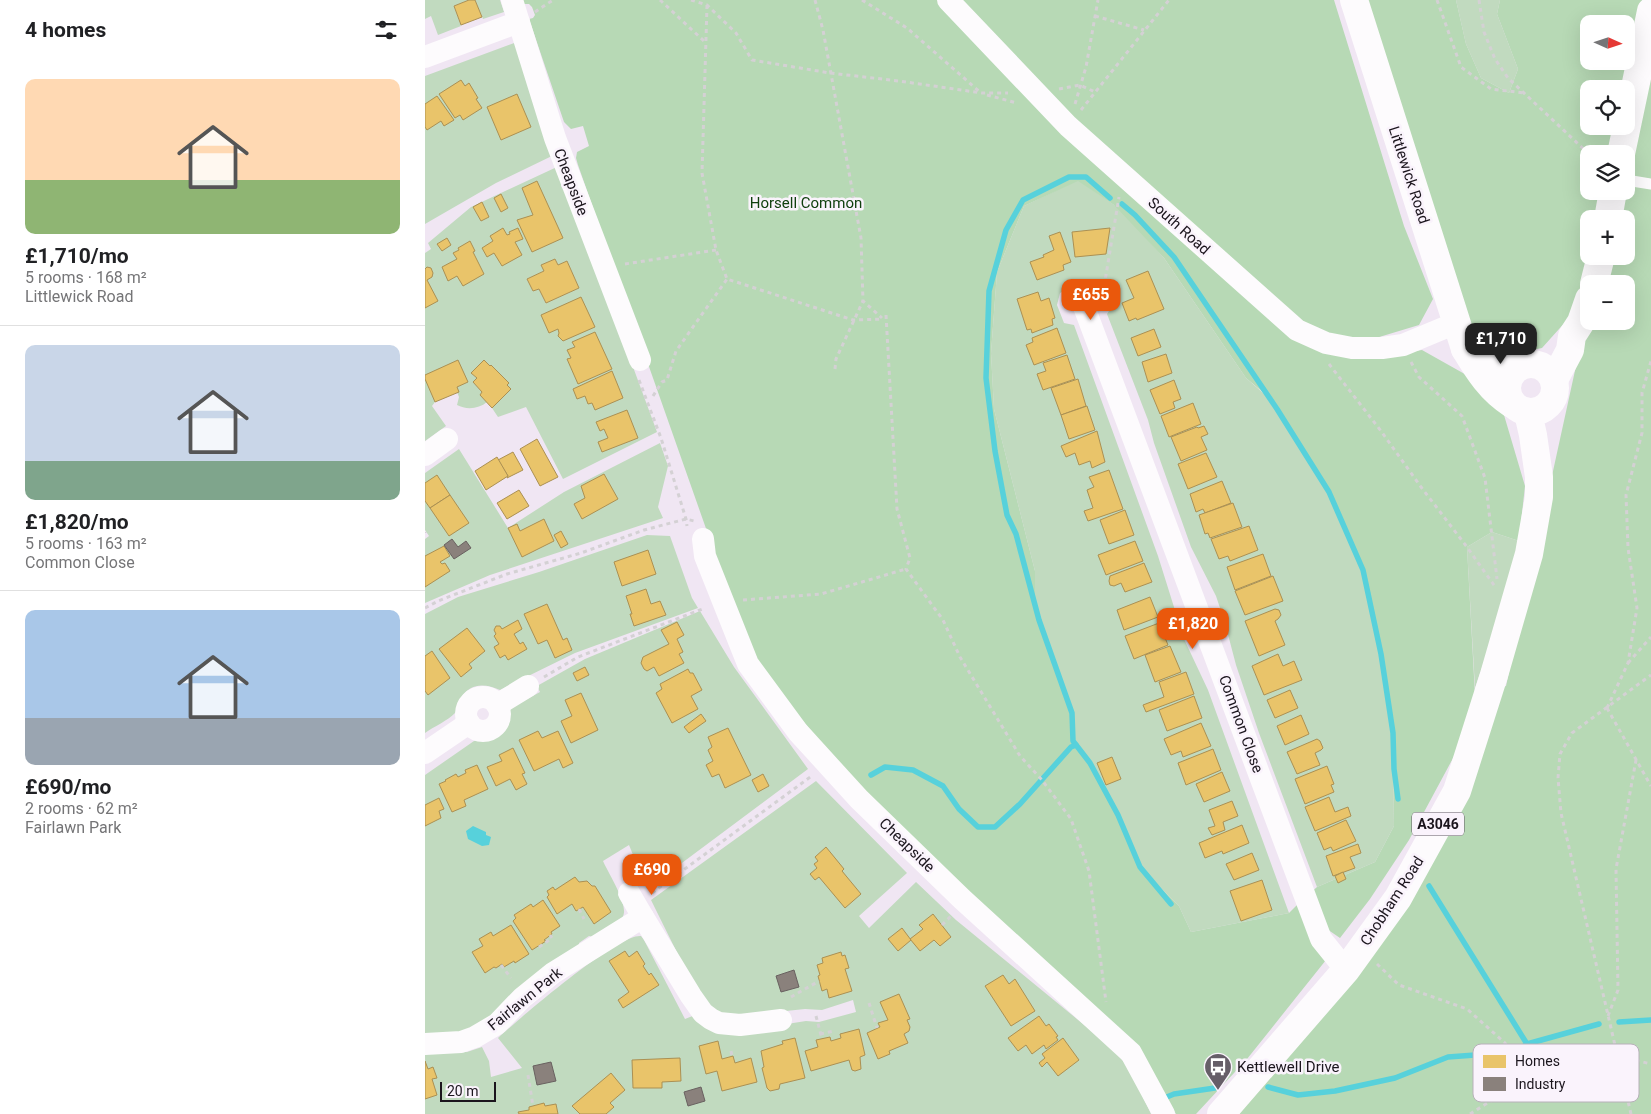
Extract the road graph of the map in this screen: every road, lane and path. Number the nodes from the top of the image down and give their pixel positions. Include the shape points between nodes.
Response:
1 (512, 0) edge
2 (660, 0) edge
3 (691, 0) edge
4 (815, 0) edge
5 (862, 0) edge
6 (948, 0) edge
7 (1098, 0) edge
8 (1169, 0) edge
9 (1354, 0) edge
10 (1437, 0) edge
11 (1479, 0) edge
12 (707, 5) junction
13 (1651, 11) edge
14 (1095, 16) junction
15 (519, 22) junction
16 (1145, 30) junction
17 (705, 42) junction
18 (425, 57) edge
19 (830, 73) junction
20 (1080, 85) junction
21 (1095, 92) junction
22 (982, 93) junction
23 (1525, 93) junction
24 (1027, 98) junction
25 (1068, 126) junction
26 (1580, 145) edge
27 (1623, 145) edge
28 (1635, 181) edge
29 (1651, 184) edge
30 (1120, 191) dead end
31 (716, 250) junction
32 (602, 263) junction
33 (727, 279) junction
34 (863, 302) junction
35 (1084, 303) joint
36 (886, 315) dead end
37 (853, 320) junction
38 (1456, 323) junction
39 (1580, 324) edge
40 (1306, 334) junction
41 (1572, 336) junction
42 (1403, 345) junction
43 (1465, 349) junction
44 (1651, 361) edge
45 (639, 368) joint
46 (1522, 368) junction
47 (835, 369) dead end
48 (653, 396) dead end
49 (1536, 400) junction
50 (447, 439) dead end
51 (425, 454) edge
52 (686, 519) junction
53 (696, 530) junction
54 (906, 569) junction
55 (724, 601) junction
56 (701, 602) dead end
57 (425, 608) edge
58 (703, 609) junction
59 (707, 616) dead end
60 (1651, 637) edge
61 (1628, 663) junction
62 (1651, 675) edge
63 (528, 686) joint
64 (1607, 708) junction
65 (425, 753) edge
66 (1636, 760) junction
67 (820, 778) dead end
68 (1651, 786) edge
69 (636, 905) junction
70 (579, 909) dead end
71 (585, 919) dead end
72 (550, 936) dead end
73 (539, 948) dead end
74 (1354, 959) junction
75 (501, 965) dead end
76 (511, 978) dead end
77 (819, 981) dead end
78 (791, 997) dead end
79 (869, 1004) dead end
80 (816, 1016) dead end
81 (1608, 1017) junction
82 (781, 1020) dead end
83 (1099, 1022) junction
84 (877, 1028) dead end
85 (834, 1031) dead end
86 (820, 1034) junction
87 (822, 1039) dead end
88 (425, 1044) edge
89 (1506, 1044) edge
90 (1615, 1044) edge
91 (731, 1051) dead end
92 (732, 1056) dead end
93 (528, 1076) dead end
94 (1489, 1102) edge
95 (533, 1106) dead end
96 (1164, 1114) edge
97 (1221, 1114) edge
98 (1470, 1114) edge

1 - 15 street, Cheapside
2 - 17 path
3 - 12 path
4 - 19 path
5 - 22 path via 907,28
6 - 24 street, South Road
7 - 14 path
8 - 16 path
9 - 38 main road, Littlewick Road
10 - 23 path via 1461,67 1491,89
11 - 23 path via 1484,32 1495,59 1508,78
12 - 17 path
12 - 19 path via 736,33 752,60
13 - 27 main road
14 - 16 path
14 - 20 path
15 - 18 street
15 - 32 street, Cheapside via 555,138
16 - 21 path
17 - 31 path via 702,174
19 - 22 path
19 - 34 path via 861,238
20 - 21 path
20 - 25 path
21 - 25 path
22 - 24 path
22 - 24 path
23 - 26 path
24 - 25 street, South Road
25 - 40 street, South Road via 1222,265 1297,330
28 - 29 lane
30 - 35 path via 1105,280
31 - 32 path via 622,265
31 - 33 path
32 - 45 street, Cheapside
33 - 37 path
33 - 48 path via 676,351 667,380
34 - 37 path
34 - 37 path via 883,319
35 - 74 street, Common Close via 1321,939
36 - 54 path via 897,510 910,558
37 - 47 path via 836,359
38 - 42 street, South Road
38 - 43 main road, Littlewick Road
39 - 41 main road, Chobham Road / A3046
40 - 42 street, South Road via 1326,343 1352,348
40 - 42 path via 1499,592 1485,478 1462,416 1419,377
41 - 46 main road, Chobham Road / A3046 via 1545,357
41 - 49 main road, Chobham Road / A3046 via 1570,350
43 - 46 main road via 1490,363
43 - 49 main road, Littlewick Road via 1480,374 1501,397
44 - 61 path via 1642,393 1642,433 1626,495 1628,548 1637,608
45 - 52 path
46 - 49 main road via 1539,365 1546,369
46 - 49 main road via 1508,378 1506,389
49 - 74 main road, Chobham Road / A3046 via 1539,497 1529,554 1457,791 1397,898
50 - 51 street
52 - 53 path
52 - 53 path
52 - 57 path via 644,530 581,554 507,574
53 - 55 street, Cheapside
54 - 55 path via 821,594
54 - 83 path via 943,620 960,657 1021,756 1071,819 1089,870 1105,990 1106,1016
55 - 58 path
55 - 83 street, Cheapside via 747,664 827,765 966,902
56 - 58 path
58 - 59 path
58 - 63 path via 578,657
60 - 61 path
61 - 64 path
62 - 64 path
63 - 65 street via 497,705 501,714 496,726 482,731 469,723
64 - 66 path
64 - 81 path via 1572,733 1560,754 1558,778 1561,813
66 - 68 path
66 - 81 path via 1615,869 1618,990
67 - 69 path via 815,773
69 - 82 street via 703,1013 719,1023 740,1025
69 - 88 street, Fairlawn Park via 522,998 497,1024 461,1042
70 - 71 path
72 - 73 path via 552,938
74 - 89 path via 1399,985 1467,1010
74 - 97 main road, Chobham Road / A3046
75 - 76 path
77 - 78 path
79 - 84 path
80 - 86 path
81 - 90 path
83 - 96 street, Cheapside via 1131,1053
85 - 86 path
86 - 87 path
91 - 92 path
93 - 95 path
94 - 98 path

